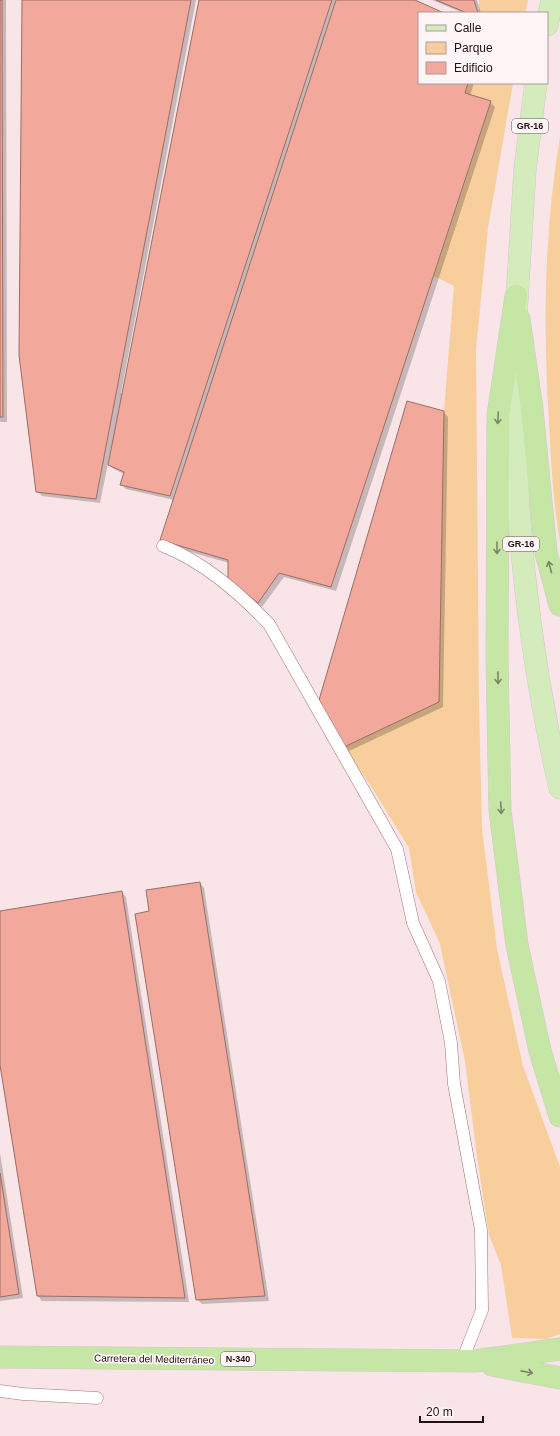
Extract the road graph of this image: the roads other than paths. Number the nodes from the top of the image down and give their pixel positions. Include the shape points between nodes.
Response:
1 (552, 0) edge
2 (548, 20) edge
3 (536, 84) edge
4 (516, 296) junction
5 (163, 546) dead end
6 (560, 605) edge
7 (560, 788) edge
8 (560, 1116) edge
9 (560, 1349) edge
10 (0, 1357) edge
11 (469, 1361) junction
12 (560, 1378) edge
13 (0, 1391) edge
14 (97, 1398) dead end

1 - 2 main road
3 - 4 main road, GR-16 via 525,169
6 -> 4 highway via 546,553 532,409
4 - 7 main road, GR-16 via 514,416 519,518 529,616
4 -> 8 highway via 498,415 497,658 500,810 517,945 540,1051
5 - 11 lane via 178,552 217,576 270,624 397,849 413,923 439,981 480,1230 482,1310
9 - 11 highway, Carretera del Mediterráneo / N-340
10 - 11 highway, Carretera del Mediterráneo / N-340
11 -> 12 highway, Carretera del Mediterráneo / N-340
13 - 14 lane

